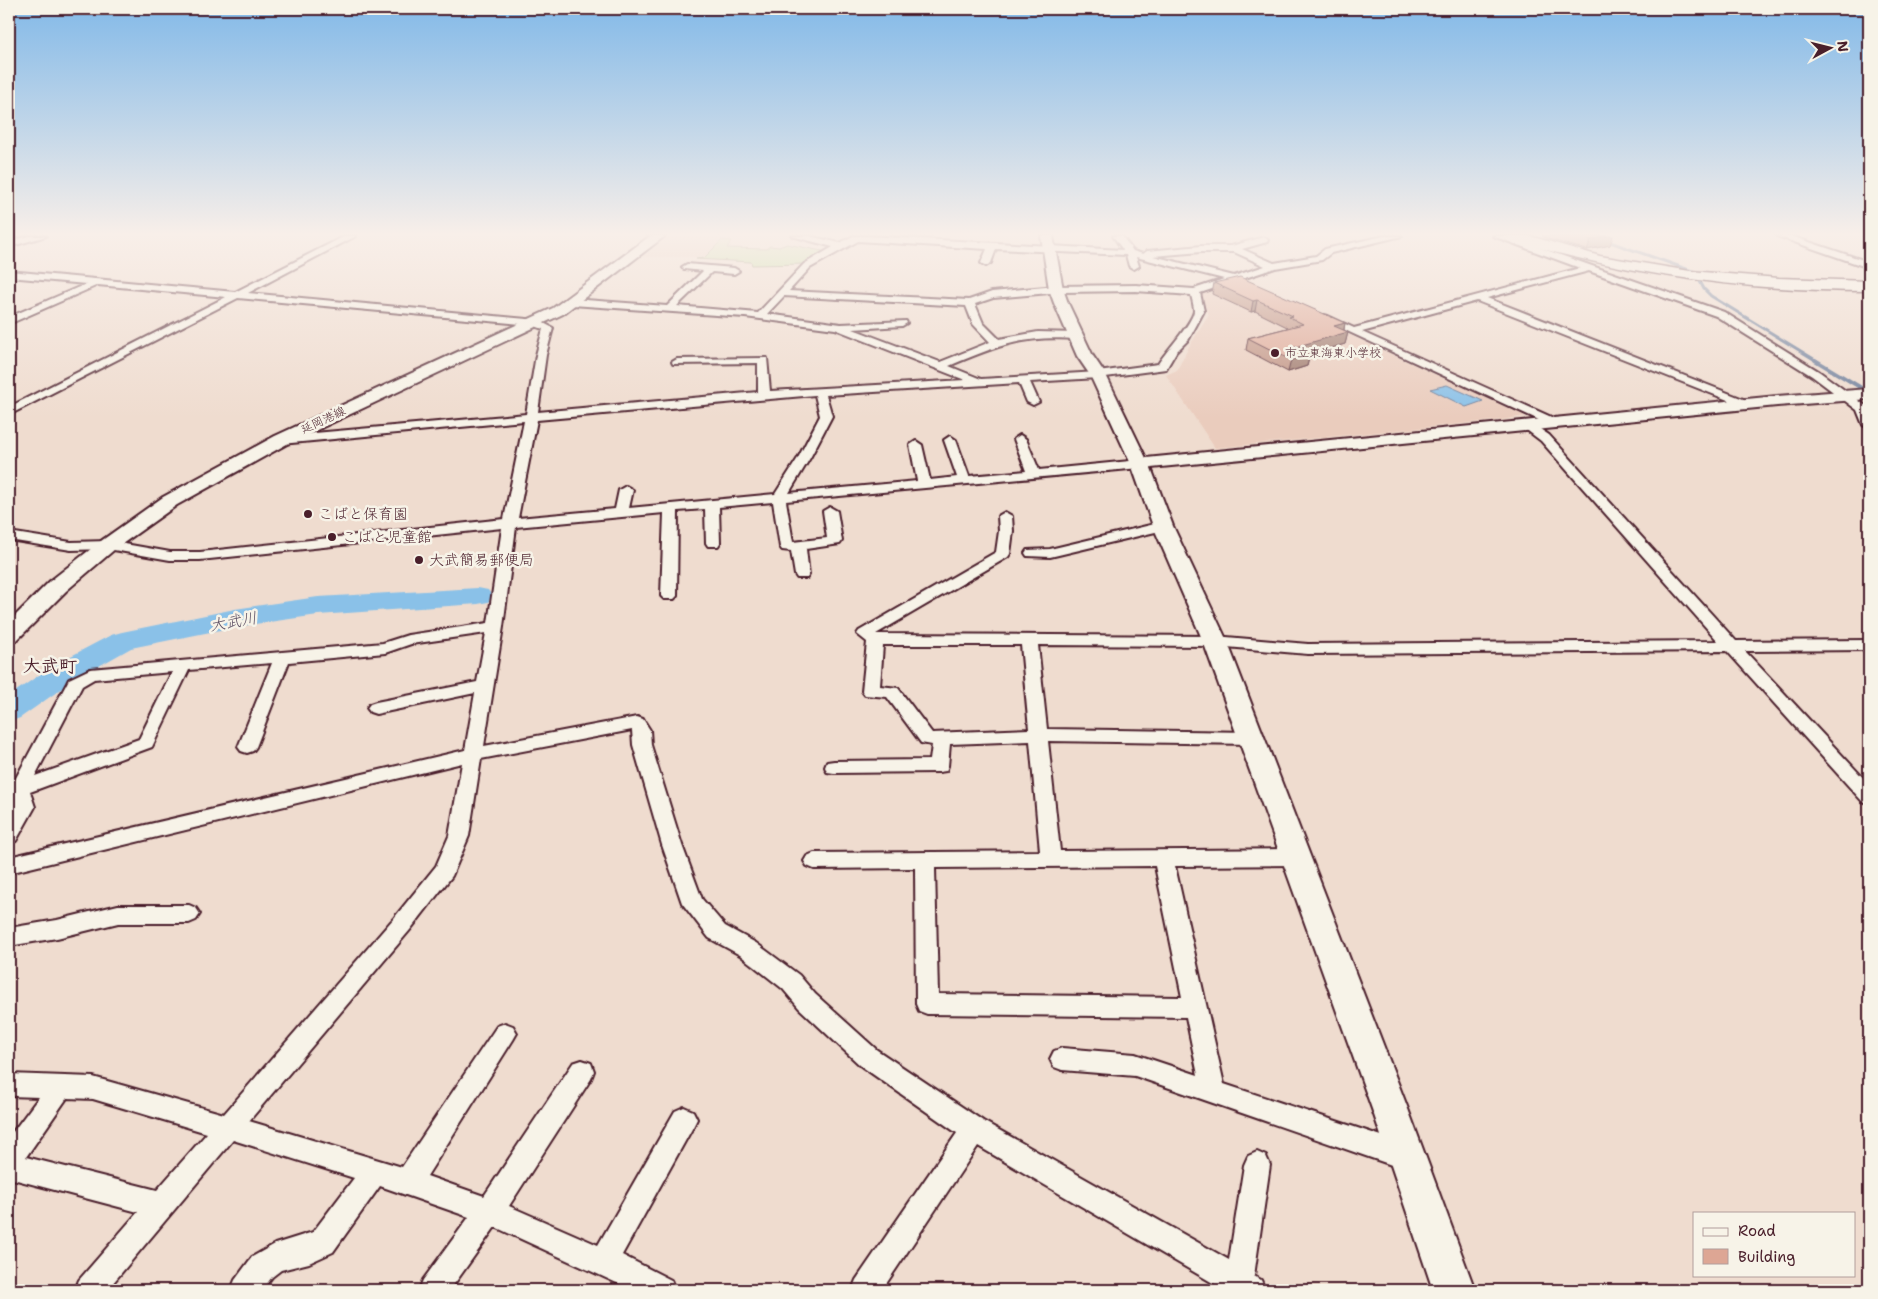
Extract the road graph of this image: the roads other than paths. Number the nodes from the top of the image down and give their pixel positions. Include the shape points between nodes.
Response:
1 (65, 297) edge
2 (233, 297) edge
3 (266, 297) edge
4 (579, 297) edge
5 (682, 297) edge
6 (779, 297) edge
7 (850, 297) edge
8 (988, 297) edge
9 (1059, 297) edge
10 (1196, 297) edge
11 (1481, 297) edge
12 (1671, 297) edge
13 (1476, 298) junction
14 (572, 302) junction
15 (970, 303) junction
16 (670, 308) junction
17 (801, 308) dead end
18 (1312, 312) edge
19 (761, 315) junction
20 (793, 320) junction
21 (9, 321) edge
22 (534, 322) junction
23 (902, 323) dead end
24 (837, 326) junction
25 (1353, 330) junction
26 (1076, 336) junction
27 (996, 342) junction
28 (677, 362) dead end
29 (940, 366) junction
30 (1098, 375) junction
31 (1023, 379) junction
32 (980, 382) junction
33 (820, 392) junction
34 (1869, 394) edge
35 (764, 395) junction
36 (1845, 396) junction
37 (1033, 402) dead end
38 (1747, 404) junction
39 (9, 411) edge
40 (530, 417) junction
41 (1554, 423) junction
42 (1528, 425) junction
43 (1869, 426) edge
44 (1020, 439) dead end
45 (281, 440) junction
46 (950, 440) dead end
47 (916, 444) dead end
48 (1140, 464) junction
49 (1034, 474) junction
50 (964, 480) junction
51 (924, 484) junction
52 (626, 490) dead end
53 (779, 498) junction
54 (712, 504) junction
55 (671, 508) junction
56 (830, 511) dead end
57 (621, 513) junction
58 (1005, 516) dead end
59 (510, 524) junction
60 (1163, 526) junction
61 (9, 536) edge
62 (713, 543) dead end
63 (108, 545) junction
64 (798, 546) junction
65 (1032, 552) dead end
66 (802, 575) dead end
67 (669, 596) dead end
68 (495, 627) junction
69 (9, 635) edge
70 (875, 640) junction
71 (1029, 641) junction
72 (1215, 641) junction
73 (1869, 645) edge
74 (1731, 646) junction
75 (284, 657) junction
76 (182, 666) junction
77 (485, 686) junction
78 (376, 708) dead end
79 (1039, 735) junction
80 (1252, 738) junction
81 (941, 739) junction
82 (247, 748) dead end
83 (473, 755) junction
84 (834, 767) dead end
85 (19, 789) junction
86 (1869, 796) edge
87 (9, 836) edge
88 (1296, 857) junction
89 (1163, 858) junction
90 (1051, 859) junction
91 (925, 860) junction
92 (814, 861) dead end
93 (9, 865) edge
94 (189, 914) dead end
95 (9, 937) edge
96 (1195, 1007) junction
97 (505, 1033) dead end
98 (1062, 1059) dead end
99 (582, 1071) dead end
100 (9, 1085) edge
101 (61, 1087) junction
102 (1213, 1090) junction
103 (684, 1119) dead end
104 (229, 1127) junction
105 (974, 1130) junction
106 (9, 1158) edge
107 (1408, 1158) junction
108 (1257, 1164) dead end
109 (9, 1165) edge
110 (375, 1172) junction
111 (408, 1182) junction
112 (163, 1205) junction
113 (490, 1211) junction
114 (604, 1262) junction
115 (1245, 1287) edge
116 (89, 1290) edge
117 (245, 1290) edge
118 (432, 1290) edge
119 (661, 1290) edge
120 (866, 1290) edge
121 (1454, 1290) edge

1 - 21 street
2 - 39 street
3 - 22 street
4 - 14 street, 延岡港線
5 - 16 street
6 - 19 street
7 - 15 street
8 - 15 street
9 - 26 street
10 - 30 street via 1200,311 1162,367
11 - 13 street
12 - 36 street via 1720,314
13 - 25 street
13 - 38 street
14 - 16 street
14 - 22 street, 延岡港線
15 - 27 street via 978,324
16 - 19 street
17 - 20 street
18 - 25 street
19 - 20 street
20 - 24 street
22 - 40 street via 548,328
22 - 45 street, 延岡港線
23 - 24 street
24 - 29 street
25 - 41 street
26 - 27 street via 1026,335
26 - 30 street
27 - 29 street
28 - 35 street via 763,360
29 - 32 street
30 - 31 street
30 - 48 street
31 - 32 street
31 - 37 street
32 - 33 street
33 - 35 street
33 - 53 street via 826,416
34 - 36 street
35 - 40 street
36 - 38 street
36 - 43 street via 1862,408
38 - 41 street
40 - 45 street
40 - 59 street
41 - 42 street
42 - 48 street
42 - 74 street via 1545,438
44 - 49 street
45 - 63 street, 延岡港線 via 170,502
46 - 50 street
47 - 51 street
48 - 49 street
48 - 60 street
49 - 50 street
50 - 51 street
51 - 53 street
52 - 57 street
53 - 54 street
53 - 64 street via 787,547
54 - 55 street
54 - 62 street
55 - 57 street
55 - 67 street
56 - 64 street via 835,541
57 - 59 street
58 - 70 street via 1003,554 865,634
59 - 63 street via 200,556 170,556
59 - 68 street
60 - 65 street via 1050,553
60 - 72 street
61 - 63 street via 71,546
63 - 69 street, 延岡港線 via 58,586
64 - 66 street
68 - 75 street via 408,640 385,648
68 - 77 street
70 - 71 street
70 - 81 street via 872,691 892,692 927,739
71 - 72 street
71 - 79 street
72 - 74 street via 1308,649
72 - 80 street
73 - 74 street
74 - 86 street
75 - 76 street
75 - 82 street
76 - 85 street via 146,743
76 - 85 street via 90,674 75,683
77 - 78 street
77 - 83 street
79 - 80 street
79 - 81 street
79 - 90 street
80 - 88 street
81 - 84 street via 940,766
83 - 93 street
83 - 104 street via 460,836 445,870
83 - 105 street via 637,723 672,845 693,903 717,932 748,949 791,982 807,1001 870,1058
85 - 87 street via 25,807
88 - 89 street
88 - 107 street
89 - 90 street
89 - 96 street
90 - 91 street
91 - 92 street
91 - 96 street via 927,1004
94 - 95 street via 118,914
96 - 102 street
97 - 111 street
98 - 102 street via 1135,1065
99 - 113 street
100 - 101 street
101 - 104 street via 93,1088
101 - 106 street
102 - 107 street
103 - 114 street
104 - 110 street
104 - 112 street
105 - 115 street
105 - 120 street
107 - 121 street
108 - 115 street
109 - 112 street
110 - 111 street
110 - 117 street via 324,1242 275,1258 262,1266
111 - 113 street
112 - 116 street
113 - 114 street
113 - 118 street
114 - 119 street

